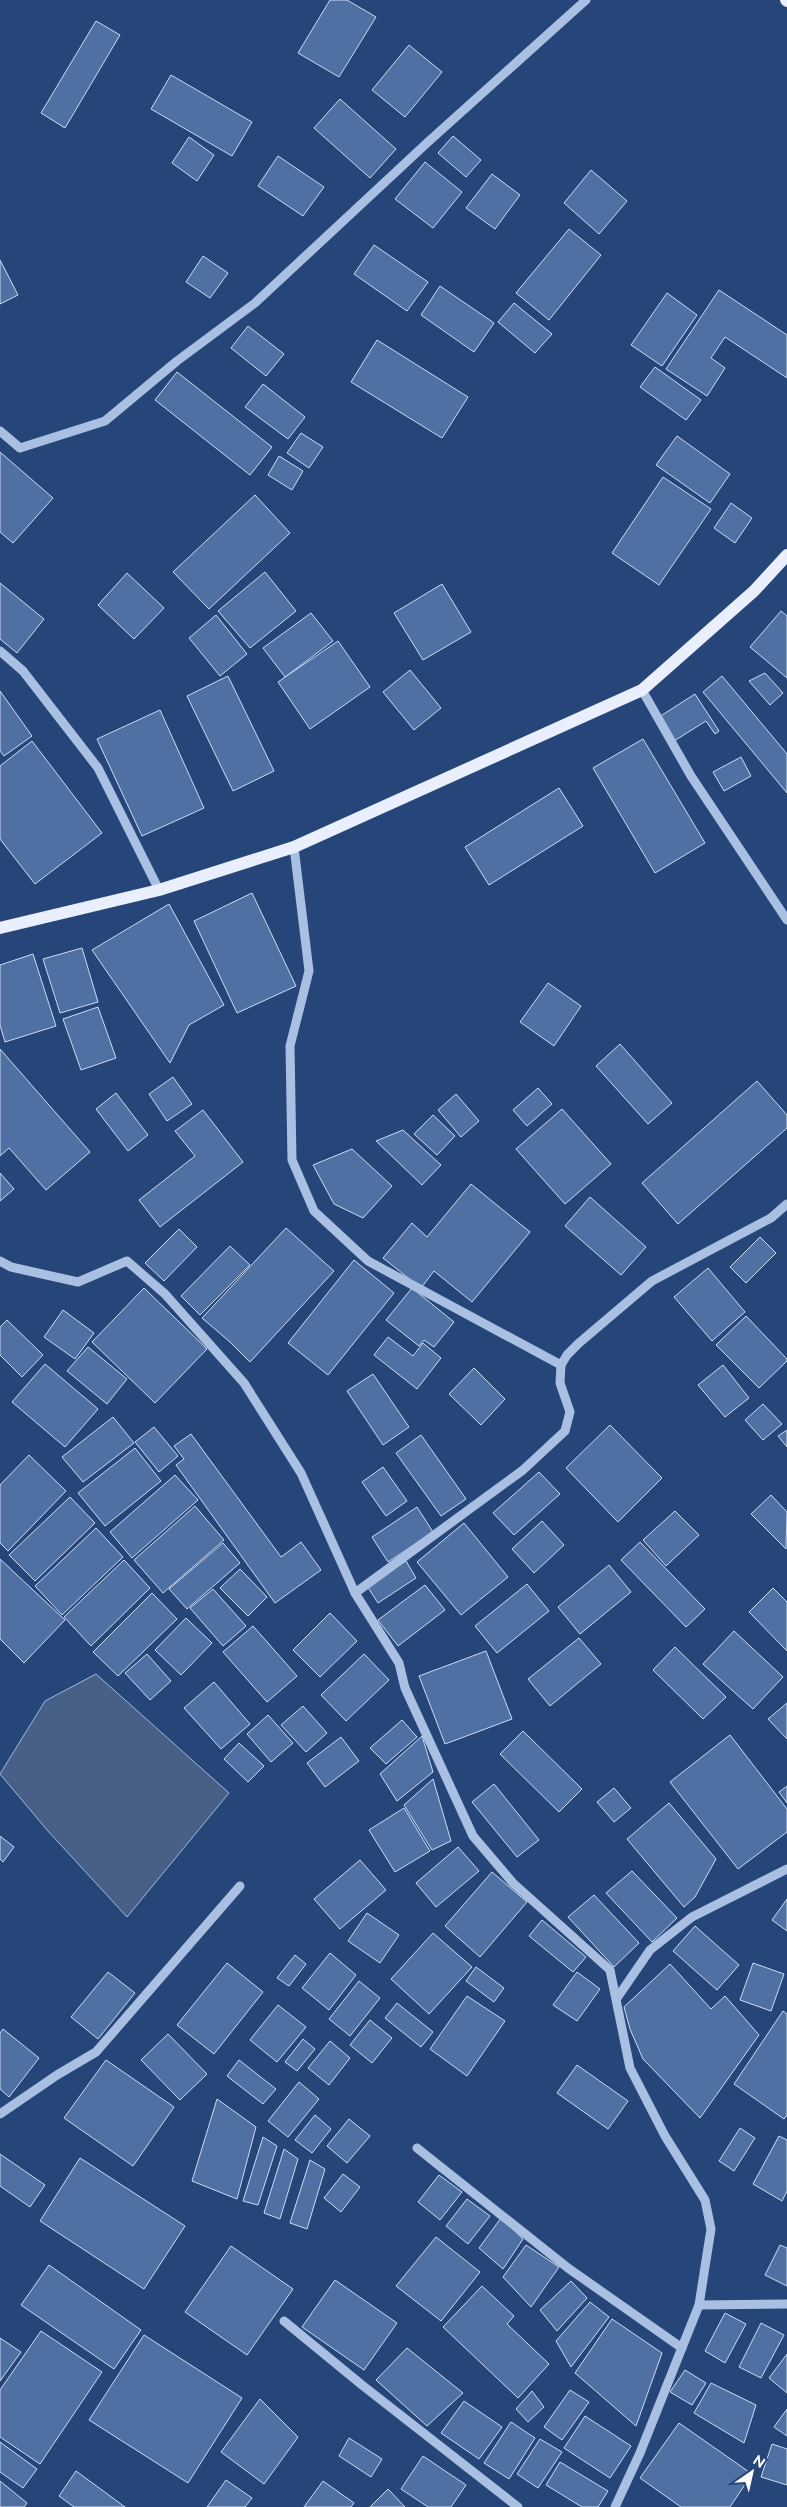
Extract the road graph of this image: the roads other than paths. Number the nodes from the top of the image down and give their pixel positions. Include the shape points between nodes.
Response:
1 (586, 0) edge
2 (0, 431) edge
3 (787, 554) edge
4 (0, 651) edge
5 (642, 690) junction
6 (294, 847) junction
7 (159, 890) junction
8 (787, 920) edge
9 (0, 928) edge
10 (787, 1204) edge
11 (0, 1261) edge
12 (561, 1365) junction
13 (355, 1593) junction
14 (787, 1869) edge
15 (240, 1886) dead end
16 (617, 1998) junction
17 (0, 2114) edge
18 (417, 2148) dead end
19 (787, 2304) edge
20 (699, 2306) junction
21 (284, 2321) dead end
22 (682, 2348) junction
23 (518, 2507) edge
24 (615, 2507) edge

1 - 2 street via 420,148 255,303 105,420 20,448
3 - 5 main road via 754,591
4 - 7 street via 23,670 98,768
5 - 6 main road
5 - 8 street via 691,776
6 - 7 main road
6 - 12 street via 309,972 290,1046 292,1160 314,1211 368,1261
7 - 9 main road
10 - 12 street via 771,1218 652,1281 579,1343
11 - 13 street via 11,1267 78,1282 127,1261 165,1294 244,1384 301,1473
12 - 13 street via 560,1383 570,1412 565,1431 523,1470
13 - 16 street via 399,1663 405,1688 473,1836 513,1883 610,1970
14 - 16 street via 692,1917 650,1950
15 - 17 street via 96,2052
16 - 20 street via 630,2068 665,2136 705,2200 711,2229
18 - 22 street via 568,2268
19 - 20 street
20 - 22 street
21 - 23 street
22 - 24 street

